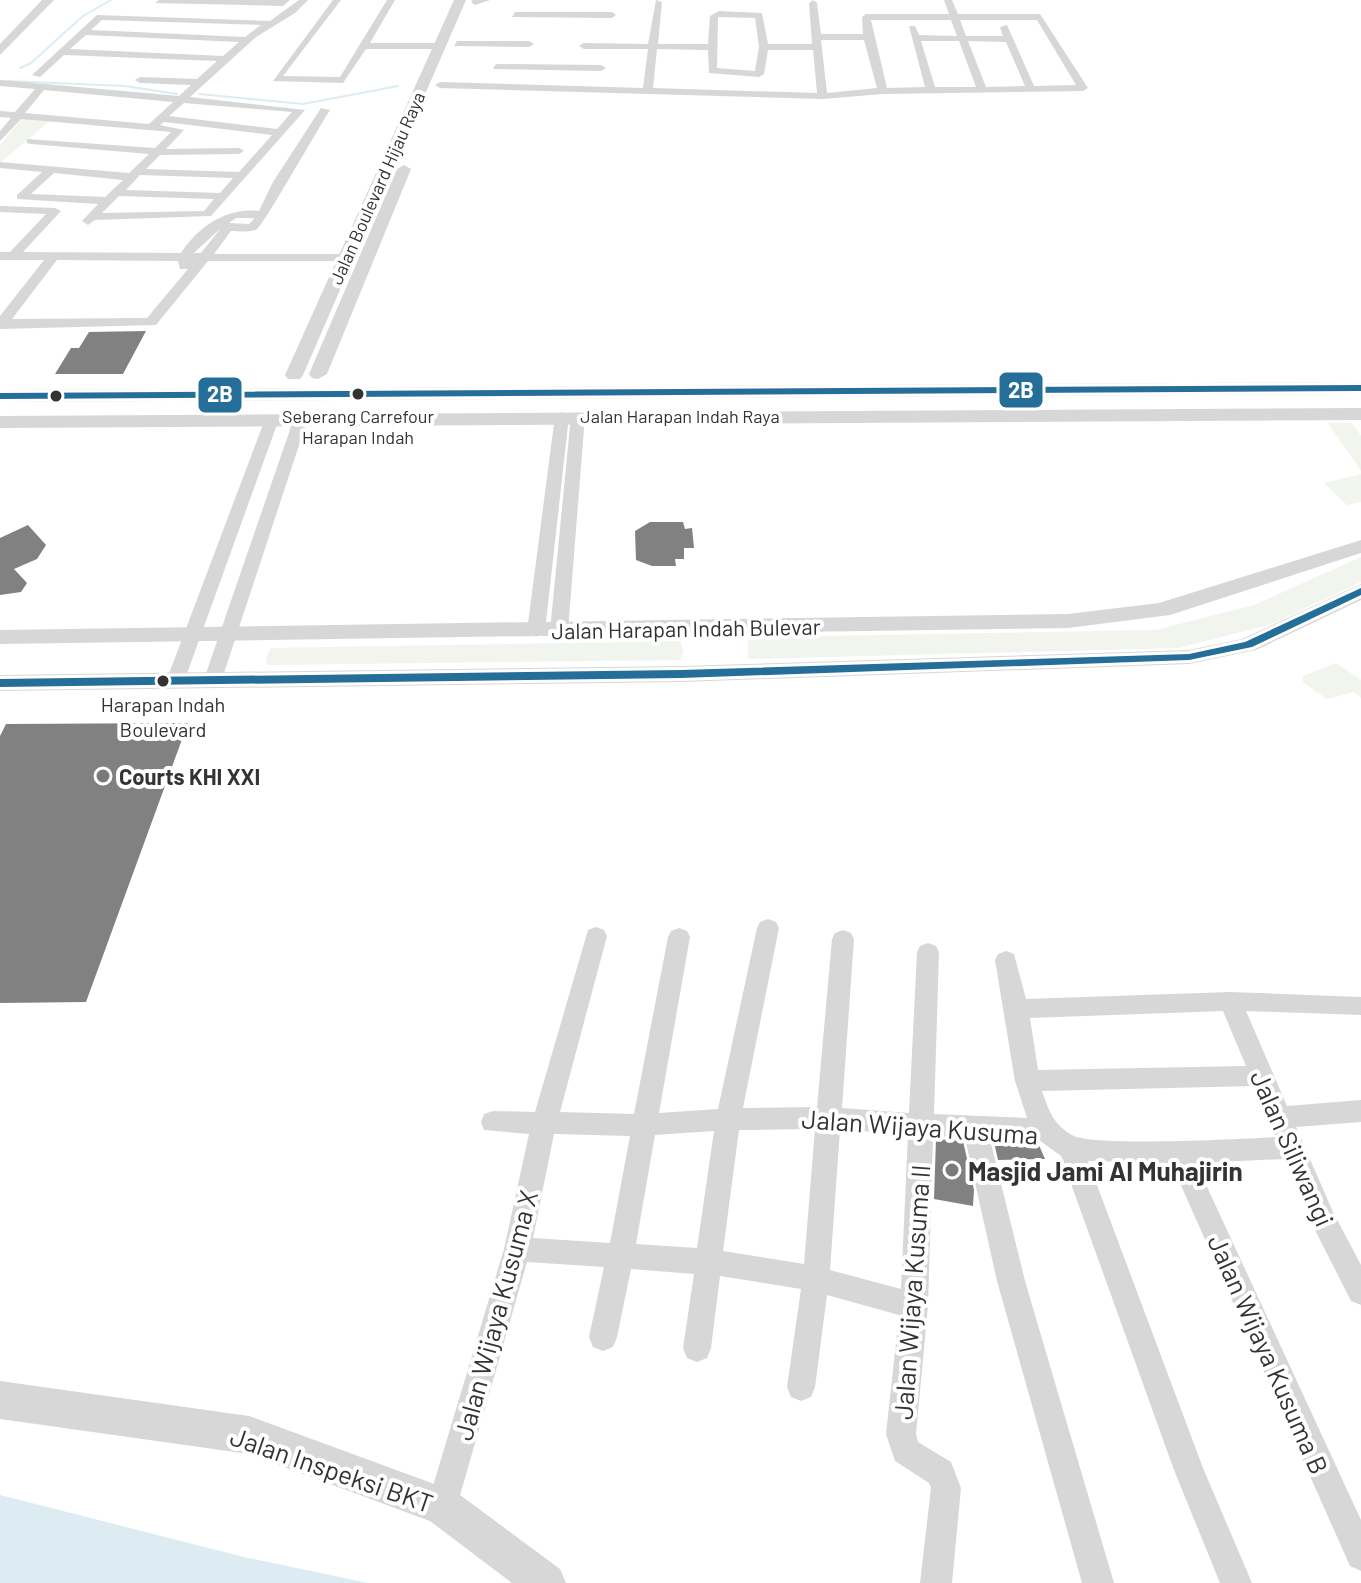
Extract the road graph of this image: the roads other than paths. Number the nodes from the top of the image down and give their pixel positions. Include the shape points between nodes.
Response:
1 (48, 0) edge
2 (286, 0) edge
3 (304, 0) edge
4 (337, 0) edge
5 (391, 0) edge
6 (646, 0) edge
7 (948, 0) edge
8 (670, 1) edge
9 (160, 2) edge
10 (658, 2) edge
11 (801, 2) edge
12 (818, 2) edge
13 (468, 8) edge
14 (139, 10) dead end
15 (515, 15) dead end
16 (534, 15) junction
17 (590, 15) junction
18 (612, 15) dead end
19 (909, 16) junction
20 (954, 17) junction
21 (999, 17) junction
22 (268, 23) junction
23 (82, 32) junction
24 (868, 37) junction
25 (914, 38) junction
26 (962, 38) junction
27 (1008, 39) junction
28 (247, 40) junction
29 (814, 42) junction
30 (367, 44) junction
31 (448, 45) junction
32 (528, 45) junction
33 (584, 46) junction
34 (651, 46) junction
35 (712, 47) junction
36 (764, 47) junction
37 (0, 51) edge
38 (64, 52) junction
39 (224, 59) junction
40 (521, 66) junction
41 (496, 67) dead end
42 (579, 67) junction
43 (601, 68) dead end
44 (0, 73) edge
45 (69, 77) dead end
46 (276, 79) junction
47 (40, 80) junction
48 (133, 80) dead end
49 (0, 83) edge
50 (440, 85) junction
51 (268, 89) dead end
52 (1031, 89) junction
53 (190, 90) junction
54 (931, 90) junction
55 (982, 90) junction
56 (883, 91) junction
57 (647, 93) junction
58 (822, 96) junction
59 (325, 110) dead end
60 (0, 114) edge
61 (20, 115) junction
62 (58, 118) junction
63 (162, 118) junction
64 (190, 122) junction
65 (404, 125) junction
66 (151, 128) junction
67 (179, 130) junction
68 (280, 133) junction
69 (0, 138) edge
70 (31, 141) junction
71 (168, 142) junction
72 (21, 149) dead end
73 (239, 151) junction
74 (159, 152) junction
75 (261, 153) junction
76 (10, 157) dead end
77 (409, 158) dead end
78 (0, 165) edge
79 (51, 170) junction
80 (135, 174) junction
81 (245, 175) junction
82 (279, 182) junction
83 (222, 196) junction
84 (112, 197) junction
85 (0, 209) edge
86 (241, 213) junction
87 (92, 217) junction
88 (261, 219) junction
89 (82, 226) dead end
90 (225, 226) junction
91 (7, 256) edge
92 (43, 260) junction
93 (0, 262) edge
94 (193, 263) junction
95 (343, 265) junction
96 (362, 271) junction
97 (0, 305) edge
98 (1, 324) edge
99 (318, 374) junction
100 (294, 375) junction
101 (1361, 388) edge
102 (326, 393) junction
103 (272, 394) junction
104 (0, 396) edge
105 (1361, 414) edge
106 (570, 416) junction
107 (301, 418) junction
108 (272, 419) junction
109 (0, 422) edge
110 (1361, 546) edge
111 (1361, 591) edge
112 (753, 627) junction
113 (682, 628) junction
114 (548, 631) junction
115 (266, 633) junction
116 (226, 634) junction
117 (153, 635) junction
118 (191, 635) junction
119 (0, 637) edge
120 (758, 671) junction
121 (681, 674) junction
122 (254, 678) junction
123 (176, 679) junction
124 (213, 679) junction
125 (137, 680) junction
126 (0, 683) edge
127 (768, 928) dead end
128 (596, 936) dead end
129 (679, 937) dead end
130 (843, 939) dead end
131 (928, 952) dead end
132 (1006, 960) dead end
133 (1230, 1001) junction
134 (1361, 1006) edge
135 (1017, 1009) junction
136 (1262, 1076) junction
137 (1027, 1081) junction
138 (1361, 1111) edge
139 (1279, 1117) junction
140 (828, 1118) junction
141 (728, 1119) junction
142 (493, 1122) dead end
143 (921, 1123) junction
144 (544, 1124) junction
145 (642, 1125) junction
146 (975, 1128) junction
147 (1043, 1129) junction
148 (1292, 1148) junction
149 (1071, 1149) junction
150 (1179, 1152) junction
151 (517, 1249) junction
152 (621, 1256) junction
153 (710, 1262) junction
154 (816, 1279) junction
155 (1361, 1292) edge
156 (914, 1306) junction
157 (603, 1337) dead end
158 (697, 1348) dead end
159 (801, 1387) dead end
160 (0, 1400) edge
161 (442, 1506) junction
162 (1361, 1555) edge
163 (546, 1583) edge
164 (936, 1583) edge
165 (1098, 1583) edge
166 (1236, 1583) edge

1 - 37 street
2 - 9 street
3 - 22 street via 288,17
4 - 46 street
5 - 30 street
6 - 10 street
7 - 20 street
8 - 10 street
9 - 14 street via 152,10
10 - 34 street
11 - 12 street
12 - 29 street
13 - 31 street, Jalan Boulevard Hijau Raya
15 - 16 street
16 - 17 street
16 - 32 street
17 - 18 street
17 - 33 street
19 - 20 street
19 - 24 street via 866,17
19 - 25 street
20 - 21 street
20 - 26 street
21 - 27 street
21 - 52 street via 1041,18 1083,88
22 - 23 street via 103,16
22 - 28 street
23 - 28 street
23 - 38 street
24 - 29 street
24 - 56 street
25 - 26 street
25 - 54 street
26 - 27 street
26 - 55 street
27 - 52 street
28 - 39 street
29 - 36 street
29 - 58 street
30 - 31 street
30 - 46 street via 341,84
31 - 32 street
31 - 50 street, Jalan Boulevard Hijau Raya
31 - 65 street, Jalan Boulevard Hijau Raya
32 - 40 street
33 - 34 street
33 - 42 street
34 - 35 street
34 - 57 street
35 - 36 street via 713,73 754,75 759,74
35 - 36 street via 714,16 719,14 759,15
38 - 39 street
38 - 47 street
39 - 53 street
40 - 41 street
40 - 42 street
42 - 43 street
44 - 47 street
45 - 47 street
46 - 51 street
47 - 49 street
47 - 53 street
47 - 61 street
48 - 53 street
50 - 57 street
50 - 65 street, Jalan Boulevard Hijau Raya via 425,120
52 - 55 street
53 - 63 street
53 - 68 street via 299,108
54 - 55 street
54 - 56 street
56 - 58 street
57 - 58 street
59 - 82 street
60 - 61 street
61 - 62 street
61 - 69 street
62 - 66 street
62 - 70 street
63 - 64 street
63 - 66 street
64 - 67 street
64 - 68 street
65 - 95 street, Jalan Boulevard Hijau Raya
66 - 67 street
67 - 71 street
68 - 75 street
70 - 72 street
70 - 74 street
71 - 73 street
71 - 74 street
73 - 74 street
73 - 75 street
74 - 80 street
75 - 81 street
76 - 78 street
77 - 96 street, Jalan Boulevard Hijau Raya
78 - 79 street
79 - 80 street
79 - 84 street via 21,197
80 - 81 street
80 - 84 street
81 - 83 street
82 - 86 street
82 - 88 street
83 - 84 street
83 - 87 street via 204,215
84 - 87 street
85 - 91 street via 55,211
86 - 88 street
86 - 90 street via 227,217
87 - 89 street
88 - 90 street via 252,227
90 - 94 street
90 - 94 street via 207,231
91 - 92 street
92 - 93 street
92 - 94 street
92 - 97 street
92 - 98 street
94 - 95 street
94 - 98 street via 148,323
95 - 96 street
95 - 100 street, Jalan Boulevard Hijau Raya
96 - 99 street, Jalan Boulevard Hijau Raya
99 - 100 street
99 - 102 street via 326,378
100 - 103 street
101 - 102 street, Jalan Harapan Indah Raya
102 - 103 street, Jalan Harapan Indah Raya
103 - 104 street, Jalan Harapan Indah Raya
105 - 106 street, Jalan Harapan Indah Raya
106 - 107 street, Jalan Harapan Indah Raya
106 - 114 street
107 - 108 street, Jalan Harapan Indah Raya
107 - 116 street
108 - 109 street, Jalan Harapan Indah Raya
108 - 118 street
110 - 112 street, Jalan Harapan Indah Bulevar via 1192,602 1126,616 1025,623
111 - 120 street, Jalan Harapan Indah Bulevar via 1248,645 1189,657
112 - 113 street, Jalan Harapan Indah Bulevar
112 - 120 street via 735,648 741,661
113 - 114 street, Jalan Harapan Indah Bulevar
113 - 121 street via 692,638 694,651
114 - 115 street, Jalan Harapan Indah Bulevar
115 - 116 street, Jalan Harapan Indah Bulevar
115 - 122 street
116 - 118 street, Jalan Harapan Indah Bulevar
116 - 124 street
117 - 118 street, Jalan Harapan Indah Bulevar
117 - 119 street, Jalan Harapan Indah Bulevar
117 - 125 street via 158,652
118 - 123 street
120 - 121 street, Jalan Harapan Indah Bulevar
121 - 122 street, Jalan Harapan Indah Bulevar
122 - 124 street, Jalan Harapan Indah Bulevar
123 - 124 street, Jalan Harapan Indah Bulevar
123 - 125 street, Jalan Harapan Indah Bulevar
125 - 126 street, Jalan Harapan Indah Bulevar
127 - 141 street
128 - 144 street, Jalan Wijaya Kusuma X
129 - 145 street
130 - 140 street
131 - 143 street, Jalan Wijaya Kusuma II
132 - 135 street
133 - 134 street
133 - 135 street
133 - 136 street, Jalan Siliwangi
135 - 137 street
136 - 137 street
136 - 139 street, Jalan Siliwangi
137 - 147 street
138 - 139 street
139 - 148 street, Jalan Siliwangi
140 - 141 street, Jalan Wijaya Kusuma
140 - 143 street, Jalan Wijaya Kusuma
140 - 154 street
141 - 145 street, Jalan Wijaya Kusuma
141 - 153 street
142 - 144 street, Jalan Wijaya Kusuma
143 - 146 street, Jalan Wijaya Kusuma
143 - 156 street, Jalan Wijaya Kusuma II
144 - 145 street, Jalan Wijaya Kusuma
144 - 151 street, Jalan Wijaya Kusuma X
145 - 152 street
146 - 147 street, Jalan Wijaya Kusuma
146 - 165 street via 1011,1281
147 - 149 street, Jalan Wijaya Kusuma
148 - 150 street
148 - 155 street, Jalan Siliwangi
149 - 150 street
149 - 166 street
150 - 162 street, Jalan Wijaya Kusuma B
151 - 152 street
151 - 161 street, Jalan Wijaya Kusuma X
152 - 153 street
152 - 157 street
153 - 154 street
153 - 158 street
154 - 156 street
154 - 159 street
156 - 164 street, Jalan Wijaya Kusuma II via 901,1434 905,1451 940,1473 946,1488
160 - 161 street, Jalan Inspeksi BKT via 249,1435
161 - 163 street, Jalan Inspeksi BKT

